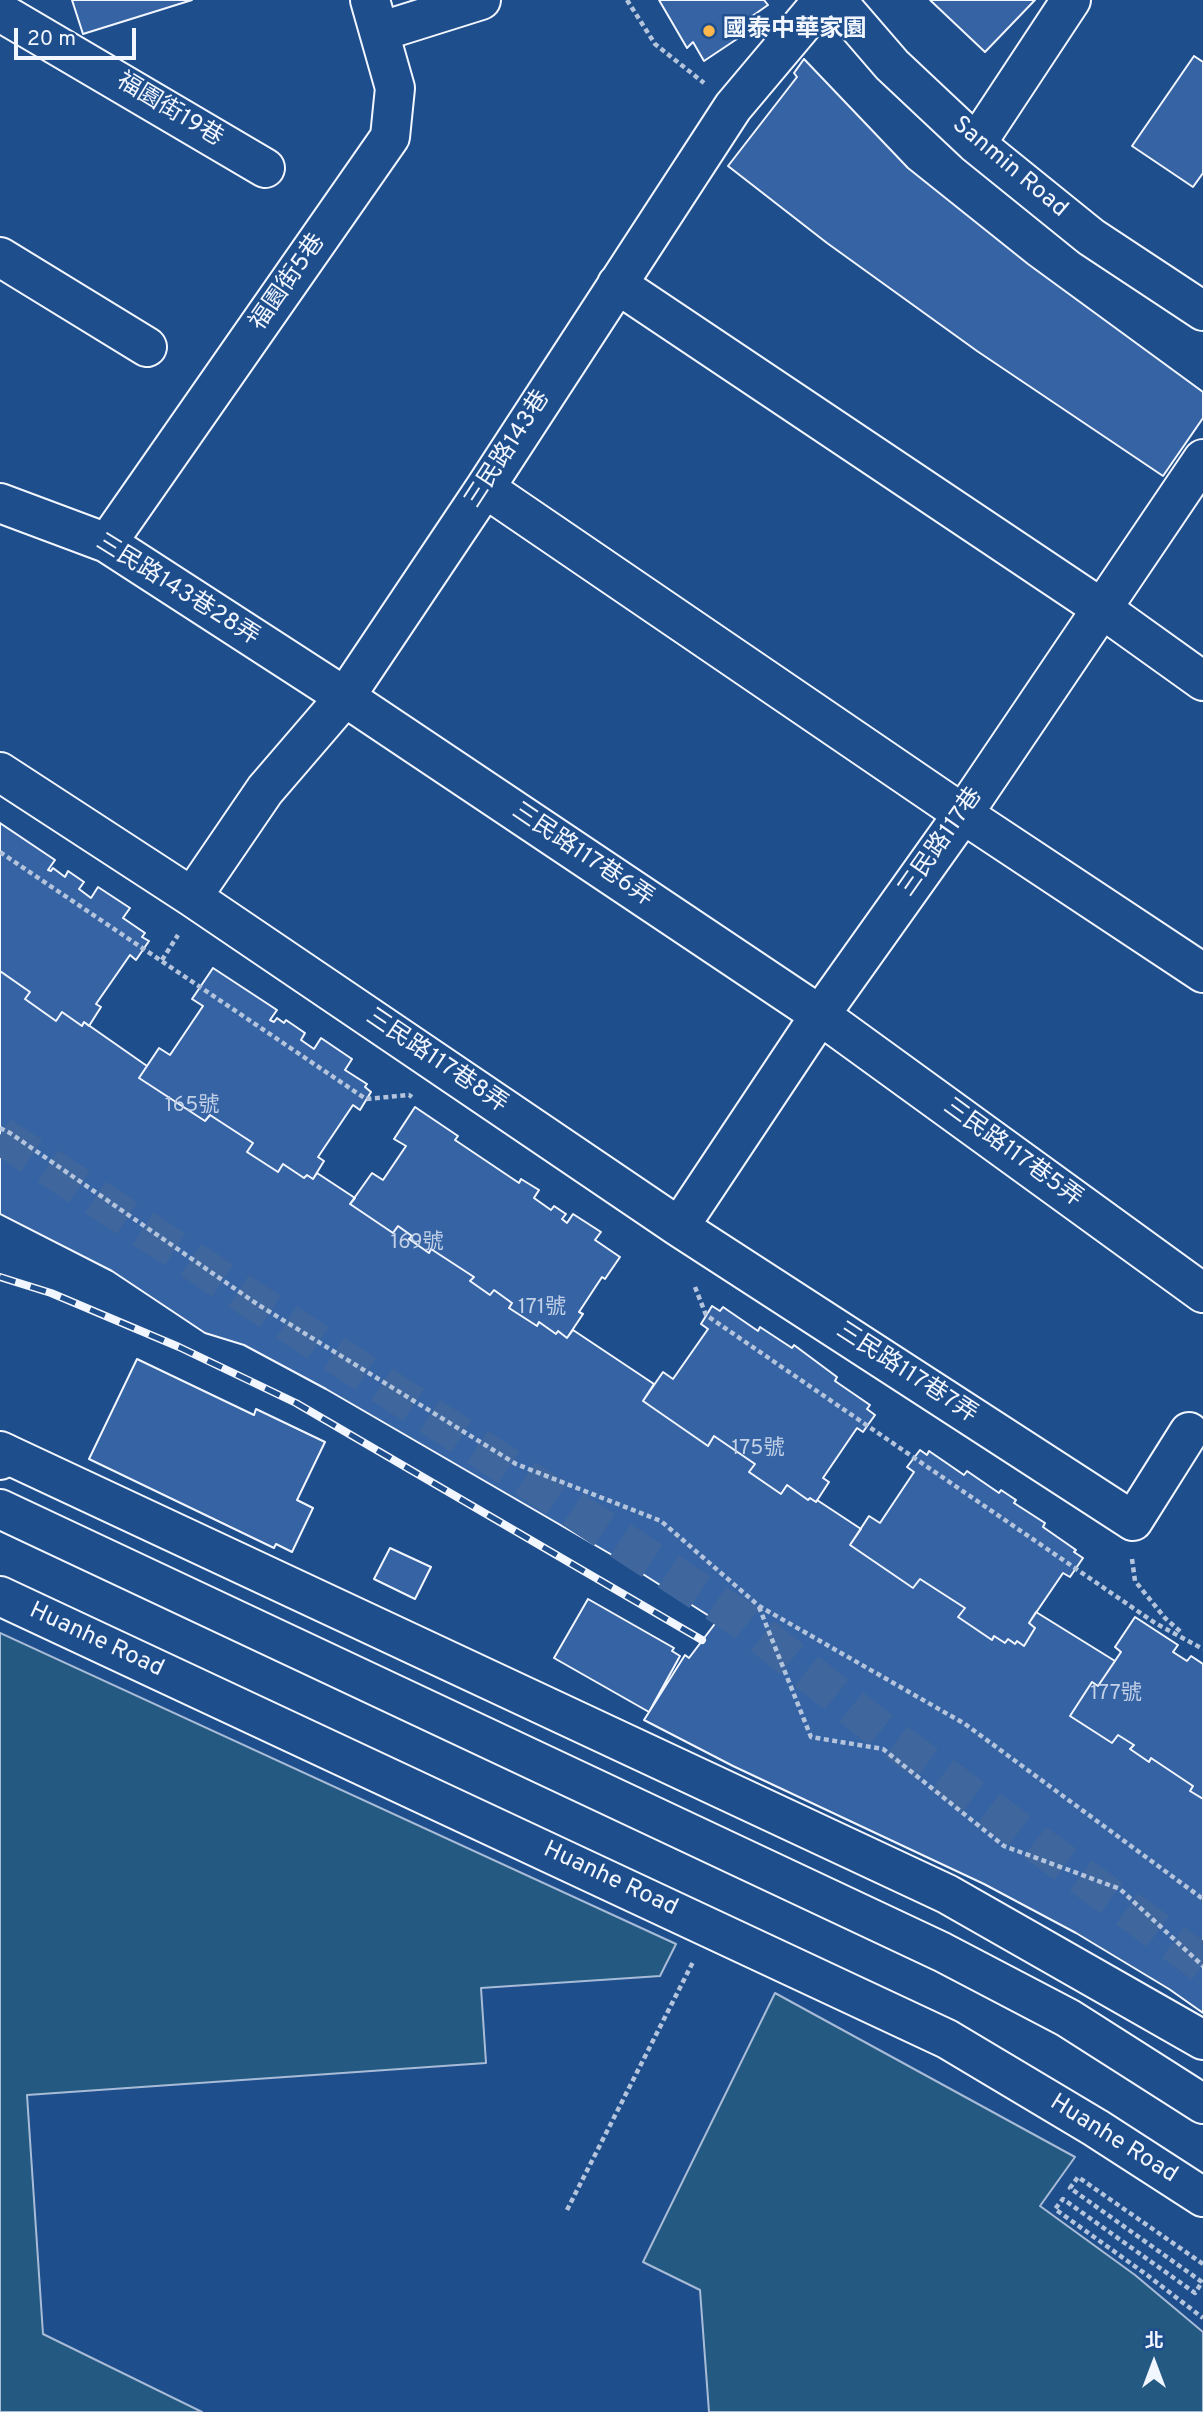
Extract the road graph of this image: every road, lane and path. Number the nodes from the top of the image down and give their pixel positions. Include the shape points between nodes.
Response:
1 (481, 0) edge
2 (627, 0) edge
3 (823, 0) edge
4 (836, 0) edge
5 (1071, 0) edge
6 (0, 12) edge
7 (374, 16) edge
8 (733, 107) junction
9 (976, 144) junction
10 (265, 169) dead end
11 (0, 257) edge
12 (617, 284) junction
13 (1203, 311) edge
14 (148, 346) dead end
15 (1203, 459) edge
16 (485, 488) junction
17 (0, 503) edge
18 (107, 543) junction
19 (1101, 608) junction
20 (1203, 681) edge
21 (345, 696) junction
22 (0, 772) edge
23 (963, 814) junction
24 (0, 852) edge
25 (192, 897) junction
26 (1203, 973) edge
27 (820, 1015) junction
28 (366, 1099) dead end
29 (0, 1128) edge
30 (679, 1227) junction
31 (1203, 1293) edge
32 (706, 1315) dead end
33 (1198, 1428) edge
34 (1, 1455) edge
35 (0, 1509) edge
36 (1133, 1521) junction
37 (0, 1596) edge
38 (759, 1606) junction
39 (1188, 1639) junction
40 (1203, 1649) edge
41 (1203, 1899) edge
42 (711, 1927) junction
43 (1203, 1966) edge
44 (1203, 2040) edge
45 (1203, 2104) edge
46 (1203, 2197) edge
47 (567, 2210) dead end
48 (1203, 2264) edge
49 (1203, 2318) edge

1 - 7 main road
2 - 8 path via 655,44
3 - 8 main road, 三民路143巷
4 - 9 main road, Sanmin Road via 892,65
5 - 9 main road
6 - 10 main road, 福園街19巷
7 - 18 main road, 福園街5巷 via 395,88 390,137
8 - 12 main road, 三民路143巷
9 - 13 main road, Sanmin Road via 1091,237
11 - 14 main road
12 - 16 main road, 三民路143巷
12 - 19 main road
15 - 19 main road, 三民路117巷
16 - 21 main road, 三民路143巷
16 - 23 main road
17 - 18 main road, 三民路143巷28弄
18 - 21 main road, 三民路143巷28弄
19 - 20 main road
19 - 23 main road, 三民路117巷
21 - 25 main road, 三民路143巷 via 265,790
21 - 27 main road, 三民路117巷6弄
22 - 25 main road, 三民路117巷8弄
23 - 26 main road
23 - 27 main road, 三民路117巷
24 - 28 path
25 - 30 main road, 三民路117巷8弄
27 - 30 main road, 三民路117巷
27 - 31 main road, 三民路117巷5弄
29 - 38 path via 257,1304 516,1464 661,1521
30 - 36 main road, 三民路117巷7弄
32 - 39 path via 1155,1623
33 - 36 main road
34 - 44 main road via 947,1894
35 - 45 main road via 942,1952 1068,2018
36 - 39 path via 1130,1548 1135,1581
37 - 42 main road, Huanhe Road
38 - 41 path via 964,1724
38 - 43 path via 811,1737 883,1749 1004,1846 1120,1889
39 - 40 path
42 - 46 main road, Huanhe Road via 947,2039
42 - 47 path
48 - 49 path via 1078,2177 1070,2188 1202,2282 1195,2293 1063,2199 1055,2209

